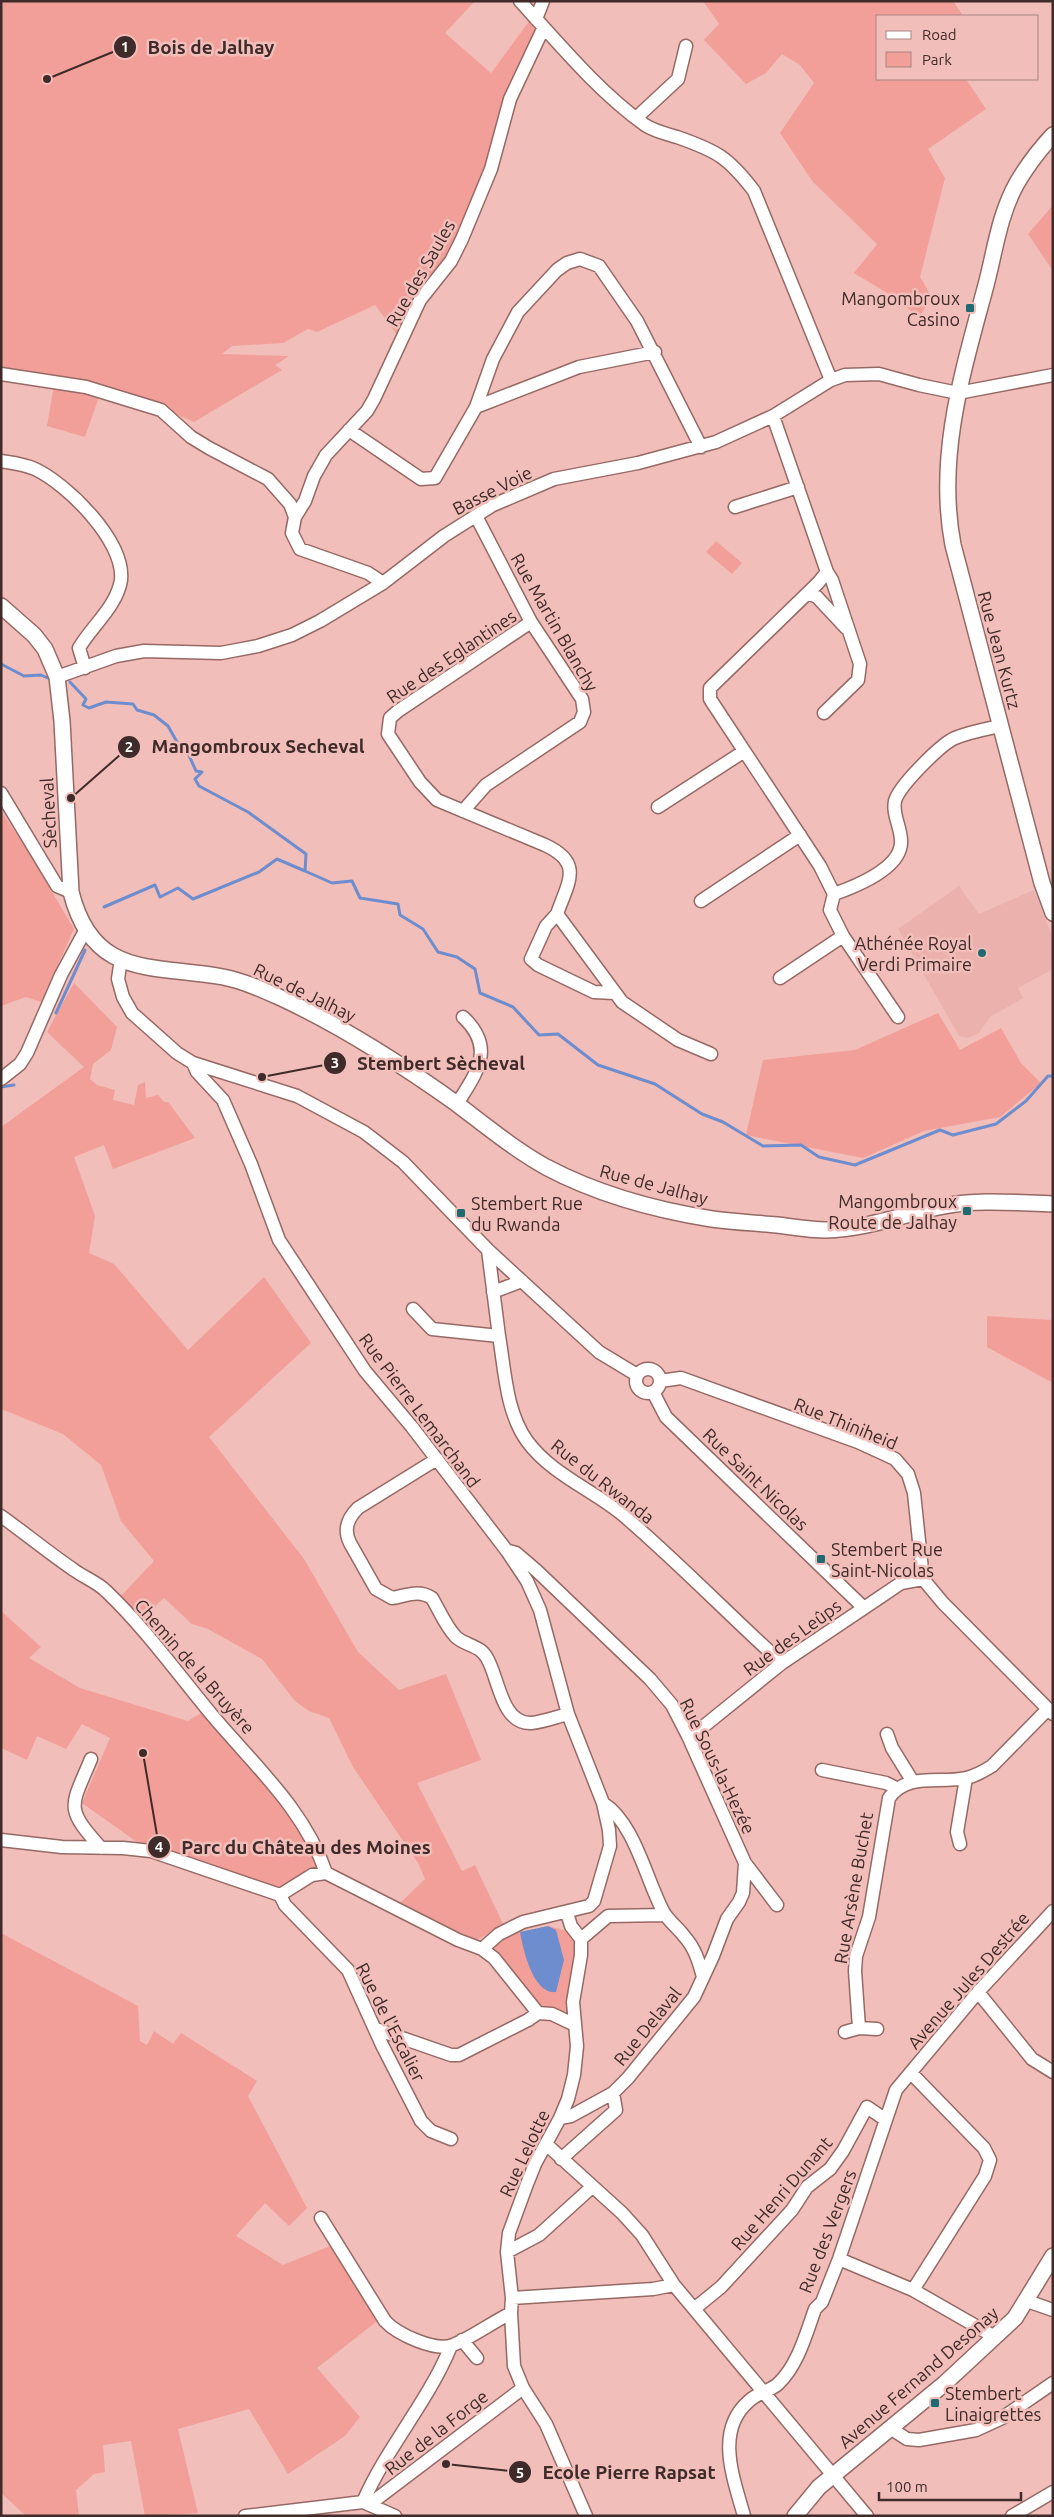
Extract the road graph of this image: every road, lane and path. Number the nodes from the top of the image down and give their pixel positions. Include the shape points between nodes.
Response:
1 (520, 1) edge
2 (543, 1) edge
3 (540, 24) junction
4 (686, 46) dead end
5 (636, 118) junction
6 (1053, 135) edge
7 (655, 352) junction
8 (1, 374) edge
9 (1053, 375) edge
10 (831, 380) junction
11 (958, 393) junction
12 (476, 407) junction
13 (773, 416) junction
14 (349, 430) junction
15 (701, 447) junction
16 (1, 461) edge
17 (798, 487) junction
18 (735, 507) dead end
19 (476, 516) junction
20 (294, 517) junction
21 (827, 572) junction
22 (383, 583) junction
23 (808, 593) junction
24 (1, 606) edge
25 (531, 622) junction
26 (848, 631) junction
27 (85, 668) junction
28 (58, 684) junction
29 (824, 713) dead end
30 (1000, 726) junction
31 (743, 752) junction
32 (1, 793) edge
33 (658, 807) dead end
34 (463, 811) junction
35 (800, 835) junction
36 (72, 892) junction
37 (834, 894) junction
38 (701, 901) dead end
39 (1053, 913) edge
40 (557, 914) junction
41 (86, 929) junction
42 (843, 936) junction
43 (121, 960) junction
44 (780, 978) dead end
45 (614, 993) junction
46 (463, 1017) dead end
47 (898, 1017) dead end
48 (711, 1054) dead end
49 (193, 1063) junction
50 (1, 1078) edge
51 (457, 1104) junction
52 (1053, 1204) edge
53 (488, 1250) junction
54 (522, 1281) junction
55 (493, 1292) junction
56 (413, 1309) dead end
57 (499, 1336) junction
58 (637, 1375) junction
59 (656, 1386) junction
60 (437, 1460) junction
61 (1, 1516) edge
62 (507, 1551) junction
63 (923, 1579) junction
64 (864, 1608) junction
65 (782, 1663) junction
66 (1050, 1711) edge
67 (568, 1714) junction
68 (887, 1734) dead end
69 (688, 1736) junction
70 (91, 1759) dead end
71 (822, 1770) dead end
72 (966, 1778) junction
73 (914, 1782) junction
74 (896, 1788) junction
75 (603, 1803) junction
76 (1, 1840) edge
77 (960, 1844) dead end
78 (101, 1848) junction
79 (745, 1863) junction
80 (326, 1873) junction
81 (280, 1895) junction
82 (777, 1906) dead end
83 (1053, 1911) edge
84 (567, 1913) junction
85 (665, 1915) junction
86 (580, 1939) junction
87 (482, 1949) junction
88 (703, 1978) junction
89 (978, 1992) junction
90 (538, 2013) junction
91 (573, 2024) junction
92 (859, 2028) junction
93 (376, 2029) junction
94 (877, 2029) dead end
95 (845, 2032) dead end
96 (1053, 2072) edge
97 (911, 2073) junction
98 (613, 2093) junction
99 (560, 2118) junction
100 (886, 2120) junction
101 (451, 2139) dead end
102 (546, 2144) junction
103 (562, 2159) junction
104 (592, 2187) junction
105 (321, 2218) dead end
106 (507, 2252) junction
107 (1053, 2256) edge
108 (839, 2259) junction
109 (674, 2285) junction
110 (913, 2290) junction
111 (512, 2298) junction
112 (1027, 2301) junction
113 (694, 2309) junction
114 (1053, 2310) edge
115 (511, 2313) junction
116 (995, 2337) junction
117 (456, 2343) junction
118 (477, 2358) dead end
119 (1053, 2383) edge
120 (523, 2388) junction
121 (763, 2392) junction
122 (890, 2428) junction
123 (833, 2475) junction
124 (1053, 2492) edge
125 (367, 2503) junction
126 (245, 2516) edge
127 (395, 2516) edge
128 (586, 2516) edge
129 (744, 2516) edge
130 (795, 2516) edge
131 (866, 2516) edge
132 (1012, 2516) edge

1 - 3 street
2 - 3 street, Rue des Saules
3 - 5 street
3 - 14 street, Rue des Saules via 510,99 492,169 462,239 451,261 420,300 367,411
4 - 5 street via 678,79
5 - 10 street via 647,127 717,153 735,166 754,191
6 - 11 main road, Rue Jean Kurtz via 1034,156 1016,184 1001,220
7 - 12 street via 579,367
7 - 12 street via 599,266 580,259 567,262 518,312 493,359
7 - 15 street
8 - 20 street via 86,387 161,410 191,437 268,479 290,504
9 - 11 street
10 - 11 street, Basse Voie via 845,375 879,374
10 - 13 street, Basse Voie
11 - 30 main road, Rue Jean Kurtz via 947,460 948,514 954,550
12 - 14 street via 439,475 429,480 421,479
13 - 15 street, Basse Voie
13 - 17 street
14 - 20 street, Rue des Saules via 326,455
15 - 19 street, Basse Voie via 554,479
16 - 27 street via 36,470 68,492 104,530 114,548 121,579 116,597 80,648
17 - 18 street
17 - 21 street
19 - 22 street, Basse Voie
19 - 25 street, Rue Martin Blanchy
20 - 22 street via 292,533 300,549 368,573
21 - 23 street
21 - 26 street
22 - 27 street, Basse Voie via 320,621 292,635 258,646 221,653 144,651 116,656
23 - 26 street via 817,598
23 - 31 street via 710,688 710,699
24 - 28 main road, Sècheval via 45,649
25 - 34 street, Rue Martin Blanchy via 582,699 584,712 580,722 486,785
25 - 34 street, Rue des Eglantines via 390,718 388,734 420,782 437,800
26 - 29 street via 860,664 858,680
27 - 28 street, Basse Voie
28 - 36 main road, Sècheval
30 - 37 street via 956,738 944,745 900,791 895,801 901,843 898,854 875,874
30 - 39 main road, Rue Jean Kurtz
31 - 33 street
31 - 35 street
32 - 36 street via 58,886
34 - 40 street, Rue des Eglantines via 560,852 567,859 570,879
35 - 37 street
35 - 38 street
36 - 41 main road, Sècheval via 76,911
37 - 42 street via 830,910
40 - 45 street
40 - 45 street, Rue des Eglantines via 546,926 532,959 594,992
41 - 43 main road, Rue de Jalhay via 100,947
41 - 50 street via 61,975 27,1053 20,1064
42 - 44 street
42 - 47 street
43 - 49 street, Rue Pierre Lemarchand via 118,979 132,1013
43 - 51 main road, Rue de Jalhay via 144,968 224,977 259,988 350,1034
45 - 48 street via 636,1014 661,1030
46 - 51 street via 479,1035 481,1048 471,1082
49 - 53 street via 297,1096 364,1132 403,1162
49 - 60 street, Rue Pierre Lemarchand via 223,1100 232,1118 280,1240 365,1371
51 - 52 main road, Rue de Jalhay via 518,1151 581,1183 628,1200 713,1219 825,1230 861,1226 962,1204
53 - 54 street
53 - 55 street, Rue du Rwanda
54 - 55 street
54 - 58 street via 599,1352
55 - 57 street, Rue du Rwanda
56 - 57 street via 432,1329
57 - 65 street, Rue du Rwanda via 515,1417 537,1453 623,1515
58 - 59 street via 638,1388 644,1392
58 - 59 street via 650,1369 657,1373
59 - 63 street, Rue Thiniheid via 681,1378 858,1442 895,1459 908,1474 914,1493
59 - 64 street, Rue Saint Nicolas via 666,1417
60 - 62 street, Rue Pierre Lemarchand
60 - 67 street via 358,1508 350,1516 346,1536 376,1589 392,1598 410,1593 427,1595 456,1636 479,1648 487,1657 508,1712 516,1719 532,1722
61 - 80 street, Chemin de la Bruyère via 76,1572 106,1590 147,1635 304,1825 318,1848
62 - 67 street, Rue Pierre Lemarchand via 528,1581 540,1610
62 - 69 street, Rue Sous-la-Hezée via 516,1553 537,1571 650,1679 672,1705
63 - 64 street, Rue des Leûps via 902,1583
63 - 66 street via 943,1604
64 - 65 street, Rue des Leûps
65 - 69 street, Rue des Leûps
66 - 72 street via 992,1766
67 - 75 street, Rue Pierre Lemarchand
68 - 73 street via 892,1748
69 - 79 street, Rue Sous-la-Hezée
70 - 78 street via 74,1807 79,1823
71 - 74 street
72 - 73 street
72 - 77 street via 957,1832
73 - 74 street
74 - 92 street, Rue Arsène Buchet via 886,1808 869,1918 856,1956
75 - 84 street, Rue Pierre Lemarchand via 610,1846 598,1891 589,1906
75 - 85 street, Rue Delaval via 613,1810 626,1829
76 - 78 street
78 - 81 street via 151,1851
79 - 82 street, Rue Sous-la-Hezée
79 - 88 street, Rue Delaval via 743,1893 726,1919
80 - 81 street via 312,1874
80 - 87 street
81 - 93 street, Rue de l'Escalier via 285,1906 348,1970
83 - 89 street, Avenue Jules Destrée
84 - 86 street via 570,1926
84 - 87 street via 523,1922 499,1934
85 - 86 street via 608,1916
85 - 88 street, Rue Delaval via 686,1937 698,1958
86 - 91 street, Rue Lelotte
87 - 90 street via 494,1958
88 - 98 street, Rue Delaval via 688,2005
89 - 96 street via 1032,2059
89 - 97 street, Avenue Jules Destrée
90 - 91 street via 552,2014
90 - 93 street via 466,2052 452,2055
91 - 99 street, Rue Lelotte via 577,2046 574,2075
92 - 94 street
92 - 95 street
93 - 101 street, Rue de l'Escalier via 422,2121 431,2131
97 - 100 street, Rue des Vergers via 896,2090
97 - 110 street via 984,2148 990,2160 984,2176
98 - 99 street, Rue Delaval
98 - 103 street, Rue Delaval via 616,2110
99 - 102 street, Rue Lelotte
100 - 108 street, Rue des Vergers
100 - 113 street, Rue Henri Dunant via 867,2107 830,2169 807,2186 792,2210 721,2287
102 - 103 street
102 - 106 street, Rue Lelotte via 527,2184
103 - 104 street
104 - 106 street via 538,2235
104 - 109 street via 642,2236
105 - 117 street via 393,2329 419,2342
106 - 111 street, Rue Lelotte
107 - 112 main road, Avenue Fernand Desonay
108 - 110 street
108 - 121 street, Rue des Vergers via 789,2371 777,2385
109 - 111 street
109 - 113 street
110 - 116 street
111 - 115 street, Rue Lelotte
112 - 114 street
112 - 116 main road, Avenue Fernand Desonay
113 - 121 street
115 - 117 street
115 - 120 street, Rue Lelotte via 512,2356
116 - 122 main road, Avenue Fernand Desonay
117 - 118 street
117 - 125 street via 374,2478
119 - 122 street via 1002,2418 976,2430 919,2440 906,2439
120 - 125 street, Rue de la Forge
120 - 128 street, Rue Lelotte via 546,2424
121 - 123 street
121 - 129 street, Rue des Vergers via 739,2410 731,2432 730,2462
122 - 123 main road, Avenue Fernand Desonay
123 - 130 main road, Avenue Fernand Desonay via 806,2500
123 - 131 street
124 - 132 street
125 - 126 street
125 - 127 street

